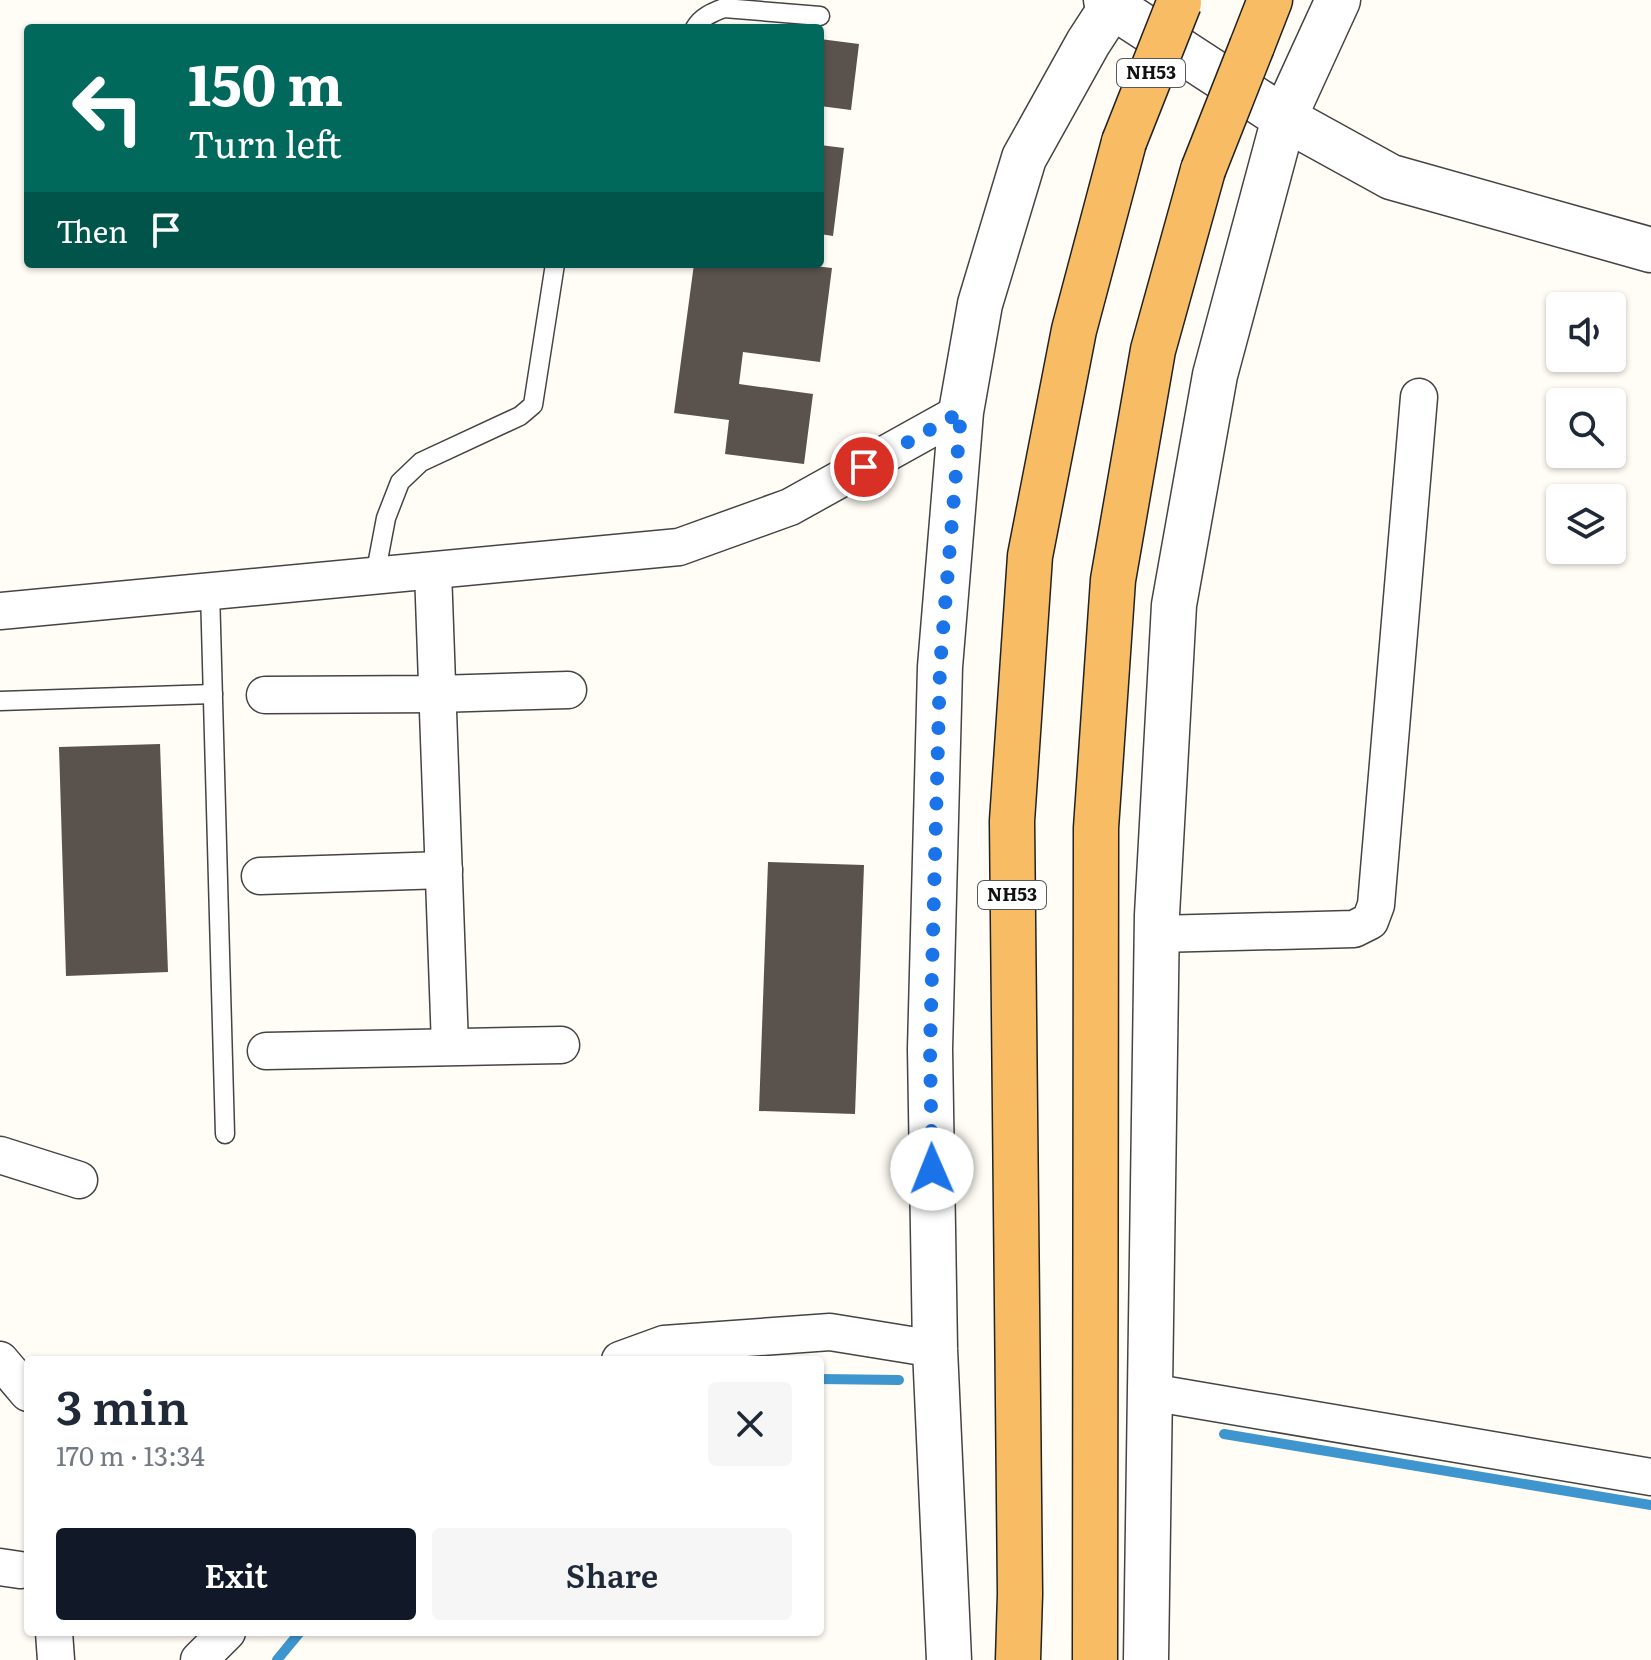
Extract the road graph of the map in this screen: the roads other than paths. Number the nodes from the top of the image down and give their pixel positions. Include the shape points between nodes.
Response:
1 (1270, 0) edge
2 (1338, 0) edge
3 (1111, 2) edge
4 (1180, 2) edge
5 (820, 16) dead end
6 (697, 24) edge
7 (1284, 118) junction
8 (1651, 250) edge
9 (554, 268) edge
10 (1419, 397) dead end
11 (961, 412) junction
12 (433, 571) junction
13 (375, 576) junction
14 (210, 591) junction
15 (0, 611) edge
16 (568, 690) dead end
17 (213, 694) junction
18 (437, 694) junction
19 (265, 695) dead end
20 (0, 701) edge
21 (444, 870) junction
22 (260, 876) dead end
23 (1157, 934) junction
24 (561, 1045) dead end
25 (450, 1046) junction
26 (266, 1051) dead end
27 (225, 1134) dead end
28 (0, 1155) edge
29 (79, 1180) dead end
30 (935, 1349) junction
31 (631, 1356) edge
32 (0, 1360) edge
33 (24, 1388) edge
34 (1150, 1392) junction
35 (1651, 1477) edge
36 (54, 1636) edge
37 (223, 1636) edge
38 (1152, 1655) edge
39 (56, 1660) edge
40 (199, 1660) edge
41 (949, 1660) edge
42 (1018, 1660) edge
43 (1095, 1660) edge

1 - 43 highway, bridge via 1203,170 1153,350 1112,595 1096,828
2 - 7 street
3 - 7 street
3 - 11 street via 1024,158 980,304
4 - 42 highway, NH53, bridge via 1124,142 1074,330 1030,556 1012,821
5 - 6 lane via 724,8
7 - 8 street via 1391,177
7 - 23 street via 1215,375 1174,605
9 - 13 lane via 533,405 421,462 400,482 386,518
10 - 23 street via 1376,905 1370,921 1354,929
11 - 12 street via 790,507 679,547
11 - 30 street via 938,715 930,1049
12 - 13 street
12 - 18 street
13 - 14 street
14 - 15 street
14 - 17 lane
16 - 18 street
17 - 20 lane
17 - 27 lane
18 - 19 street
18 - 21 street
21 - 22 street
21 - 25 street
23 - 34 street
24 - 25 street
25 - 26 street
28 - 29 street
30 - 31 street via 830,1332 664,1344
30 - 41 street
32 - 33 street
34 - 35 street
34 - 38 street
36 - 39 street
37 - 40 street

